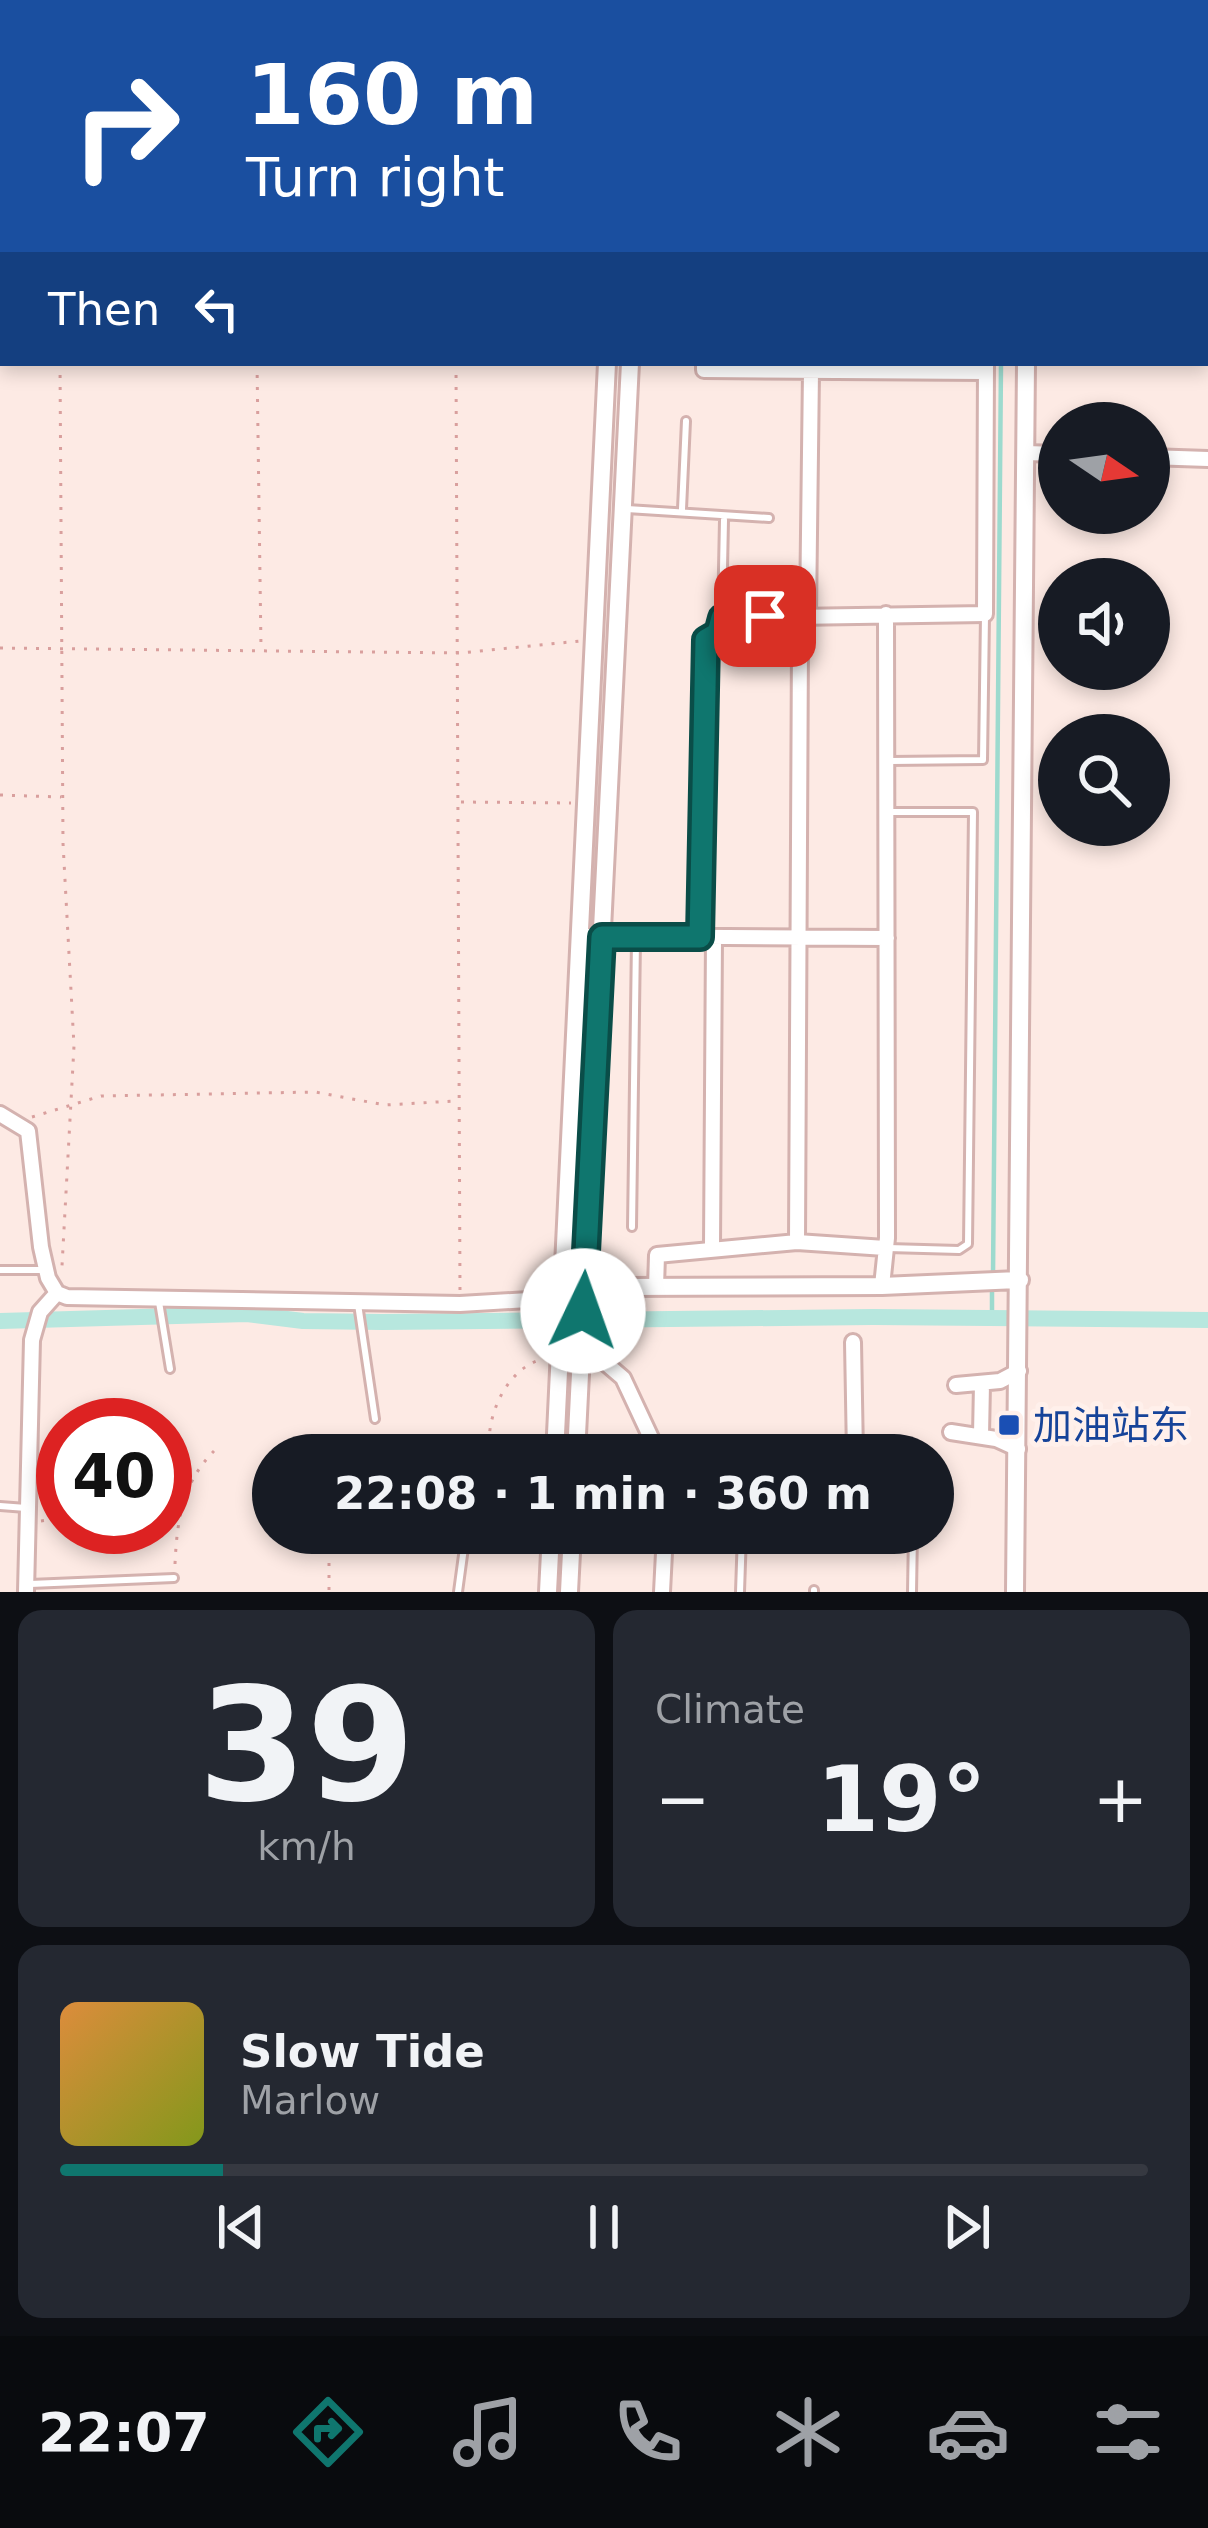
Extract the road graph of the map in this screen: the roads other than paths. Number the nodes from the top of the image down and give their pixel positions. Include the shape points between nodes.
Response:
1 (607, 366) edge
2 (630, 366) edge
3 (704, 366) edge
4 (1026, 366) edge
5 (986, 368) edge
6 (811, 371) junction
7 (686, 421) dead end
8 (1025, 453) junction
9 (1038, 453) edge
10 (1170, 458) edge
11 (1208, 459) edge
12 (599, 508) junction
13 (623, 509) junction
14 (682, 509) junction
15 (724, 518) junction
16 (769, 518) dead end
17 (808, 614) junction
18 (886, 614) junction
19 (985, 614) junction
20 (722, 618) junction
21 (706, 640) joint
22 (886, 761) junction
23 (886, 812) junction
24 (580, 936) junction
25 (602, 937) junction
26 (636, 937) junction
27 (707, 937) junction
28 (800, 938) junction
29 (886, 938) junction
30 (0, 1114) edge
31 (632, 1227) dead end
32 (797, 1242) junction
33 (712, 1247) junction
34 (885, 1248) junction
35 (0, 1270) edge
36 (46, 1270) junction
37 (1020, 1280) junction
38 (882, 1286) junction
39 (656, 1287) junction
40 (584, 1291) junction
41 (57, 1293) junction
42 (159, 1303) junction
43 (562, 1304) junction
44 (358, 1306) junction
45 (582, 1338) junction
46 (853, 1342) dead end
47 (560, 1345) junction
48 (170, 1369) dead end
49 (1019, 1371) junction
50 (982, 1384) junction
51 (956, 1385) dead end
52 (375, 1419) dead end
53 (951, 1432) dead end
54 (556, 1434) edge
55 (577, 1434) edge
56 (649, 1434) edge
57 (855, 1434) edge
58 (981, 1436) junction
59 (1018, 1449) junction
60 (0, 1506) edge
61 (28, 1515) junction
62 (463, 1554) edge
63 (550, 1554) edge
64 (571, 1554) edge
65 (664, 1554) edge
66 (741, 1554) edge
67 (913, 1554) edge
68 (174, 1578) road end
69 (26, 1588) edge
70 (458, 1592) edge
71 (548, 1592) edge
72 (569, 1592) edge
73 (662, 1592) edge
74 (740, 1592) edge
75 (912, 1592) edge
76 (1015, 1592) edge

1 - 12 street
2 - 13 street
3 - 6 street
4 - 8 street
5 - 6 street
5 - 19 street
6 - 17 street
7 - 14 lane
8 - 9 street
8 - 37 street
10 - 11 street
12 - 13 street
12 - 24 street
13 - 14 lane
13 - 25 street
14 - 15 lane
15 - 16 lane
15 - 20 lane
17 - 18 street
17 - 20 street
17 - 28 street via 800,640
18 - 19 street
18 - 22 street
19 - 22 lane via 983,760
20 - 21 lane
21 - 27 street
22 - 23 street
23 - 29 street
23 - 34 lane via 973,812 968,1244
24 - 25 street
24 - 43 street
25 - 26 street
25 - 40 street
26 - 27 street
26 - 31 lane
27 - 28 street
27 - 33 street
28 - 29 street
28 - 32 street
29 - 34 street
30 - 36 street via 19,1121 34,1147
32 - 33 street
32 - 34 street
33 - 39 street via 657,1255
34 - 38 street
35 - 36 lane
36 - 41 street
37 - 38 street
37 - 49 street
38 - 39 street
39 - 40 street
40 - 43 street
40 - 45 street
41 - 42 street
41 - 61 street via 40,1312 32,1340
42 - 44 street
42 - 48 lane
43 - 44 street
43 - 47 street
44 - 52 lane
45 - 47 street
45 - 55 street
45 - 56 street via 623,1378
46 - 57 street
47 - 54 street
49 - 50 street
49 - 59 street
50 - 51 street
50 - 58 street
53 - 58 street
58 - 59 street
59 - 76 street
60 - 61 lane
61 - 69 street
62 - 70 lane
63 - 71 street
64 - 72 street
65 - 73 street
66 - 74 lane
67 - 75 lane
68 - 69 lane

